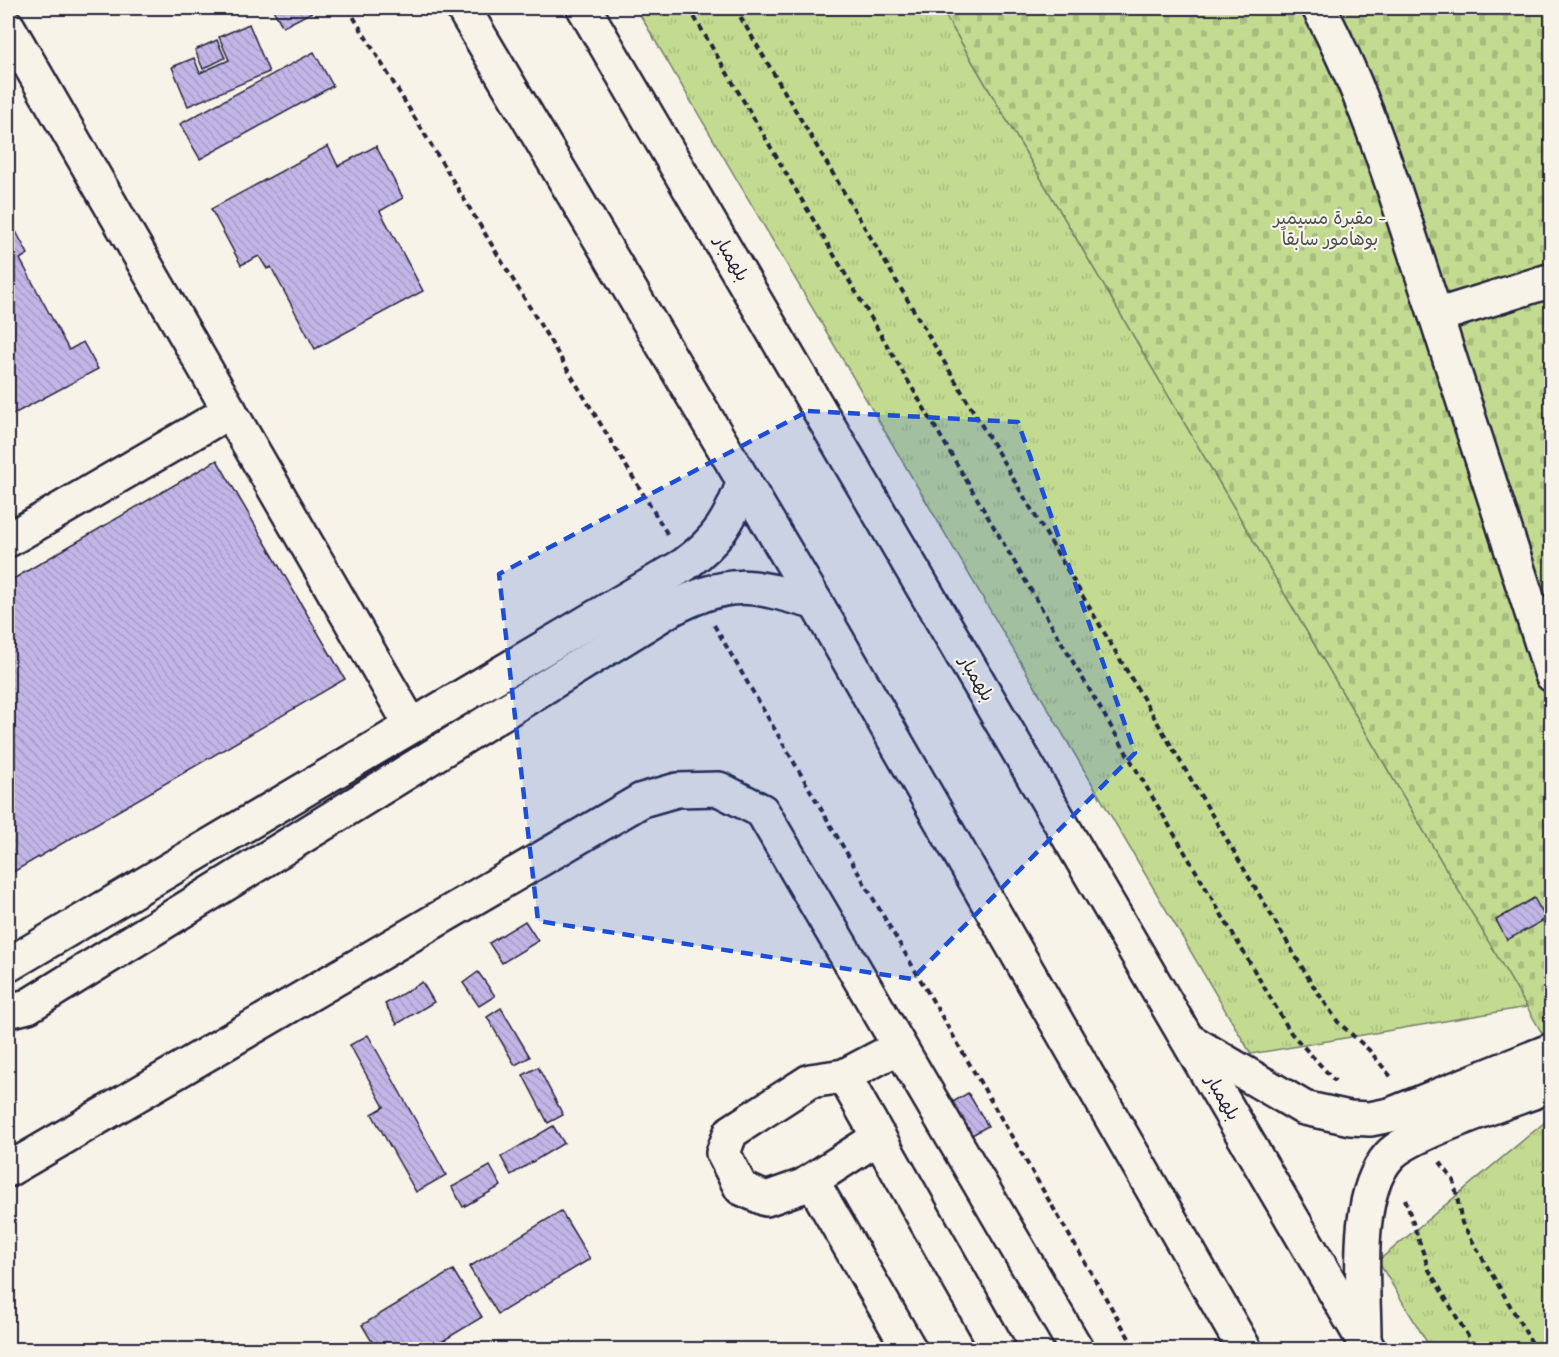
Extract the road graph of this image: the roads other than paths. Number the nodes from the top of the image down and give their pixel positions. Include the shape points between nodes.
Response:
1 (463, 8) edge
2 (584, 8) edge
3 (1319, 8) edge
4 (8, 27) edge
5 (1551, 280) edge
6 (1436, 316) junction
7 (230, 411) junction
8 (744, 481) junction
9 (8, 540) edge
10 (816, 603) junction
11 (1551, 675) edge
12 (411, 725) junction
13 (8, 965) edge
14 (8, 1011) edge
15 (1188, 1040) junction
16 (899, 1047) junction
17 (1551, 1050) edge
18 (844, 1076) junction
19 (1551, 1085) edge
20 (879, 1137) junction
21 (8, 1170) edge
22 (812, 1181) junction
23 (1367, 1345) edge
24 (910, 1350) edge
25 (999, 1350) edge
26 (1077, 1350) edge
27 (1245, 1350) edge

1 - 8 street
2 - 15 street, بلهمبار
3 - 6 street via 1367,115
4 - 7 street
5 - 6 street
6 - 11 street
7 - 9 street
7 - 12 street
8 - 10 street
8 - 12 street via 723,530 710,546
10 - 14 street via 750,587 726,587 697,595 38,999
10 - 27 street
12 - 13 street
15 - 17 street via 1304,1108 1370,1119
15 - 23 street, بلهمبار
16 - 18 street
16 - 21 street via 762,812 719,789 677,790 642,800
16 - 26 street
18 - 20 street
18 - 22 street via 810,1081 731,1132 723,1153 741,1188 766,1199
19 - 23 street via 1421,1136 1390,1155 1377,1172 1368,1199 1364,1243
20 - 22 street
20 - 25 street
22 - 24 street

